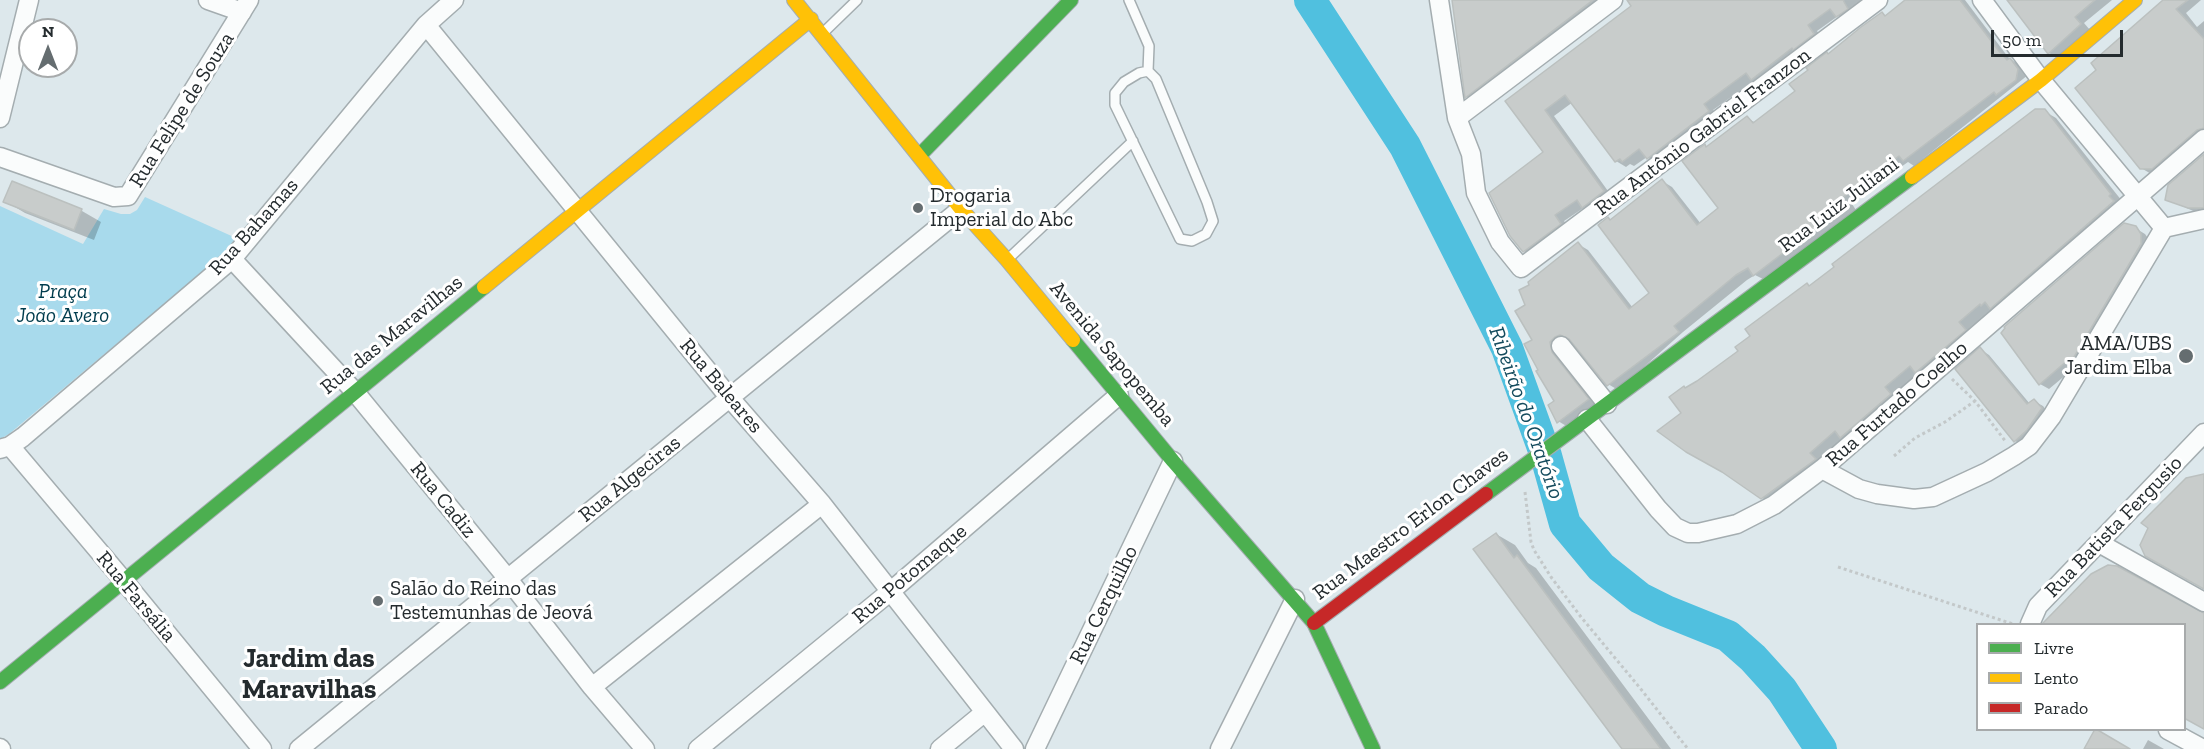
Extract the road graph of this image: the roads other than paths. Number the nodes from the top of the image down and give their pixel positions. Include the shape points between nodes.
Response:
1 (29, 0) edge
2 (208, 0) edge
3 (454, 0) edge
4 (794, 0) edge
5 (857, 0) edge
6 (1071, 0) edge
7 (1129, 0) edge
8 (1440, 0) edge
9 (1613, 0) edge
10 (1878, 0) edge
11 (1982, 0) edge
12 (2135, 0) edge
13 (245, 6) edge
14 (811, 20) junction
15 (426, 25) junction
16 (822, 34) junction
17 (8, 51) edge
18 (1148, 71) junction
19 (2041, 80) junction
20 (0, 118) edge
21 (1457, 118) junction
22 (2204, 139) edge
23 (1133, 141) junction
24 (920, 156) junction
25 (0, 157) edge
26 (2138, 196) junction
27 (961, 208) junction
28 (577, 211) junction
29 (2204, 219) edge
30 (2164, 228) junction
31 (232, 259) junction
32 (1007, 260) junction
33 (1561, 346) dead end
34 (355, 392) junction
35 (1119, 395) junction
36 (729, 397) junction
37 (1607, 404) junction
38 (1587, 419) junction
39 (2204, 433) edge
40 (1563, 438) joint
41 (5, 448) edge
42 (2196, 454) edge
43 (1173, 461) junction
44 (1822, 469) junction
45 (822, 504) junction
46 (2099, 543) junction
47 (508, 579) junction
48 (124, 581) junction
49 (891, 591) junction
50 (1295, 599) junction
51 (2204, 602) edge
52 (1314, 623) junction
53 (2030, 623) edge
54 (0, 682) edge
55 (591, 687) junction
56 (985, 712) junction
57 (2172, 731) edge
58 (262, 749) edge
59 (299, 749) edge
60 (645, 749) edge
61 (698, 749) edge
62 (940, 749) edge
63 (1014, 749) edge
64 (1035, 749) edge
65 (1220, 749) edge
66 (1373, 749) edge
67 (2203, 749) edge

1 - 17 street
2 - 13 street
3 - 15 street, Rua Bahamas
4 - 14 street, Avenida Sapopemba
5 - 16 lane
6 - 24 street
7 - 18 lane via 1149,46
8 - 21 street
9 - 21 street
10 - 21 street, Rua Antônio Gabriel Franzon via 1525,266 1500,242 1477,197 1471,154
11 - 19 street
12 - 19 street, Rua Luiz Juliani
13 - 25 street, Rua Felipe de Souza via 128,196 114,197
14 - 16 street, Avenida Sapopemba
14 - 28 street, Rua das Maravilhas
15 - 28 street, Rua Baleares
15 - 31 street, Rua Bahamas
16 - 24 street, Avenida Sapopemba
17 - 20 street
18 - 23 lane via 1124,82 1115,93 1115,105
18 - 23 lane via 1156,78 1207,202 1213,221 1206,234 1192,241 1180,239
19 - 26 street
19 - 37 street, Rua Luiz Juliani
22 - 26 street, Rua Furtado Coelho
23 - 32 lane
24 - 27 street, Avenida Sapopemba
26 - 30 street
26 - 44 street, Rua Furtado Coelho
27 - 32 street, Avenida Sapopemba
27 - 36 street, Rua Algeciras
28 - 34 street, Rua das Maravilhas
28 - 36 street, Rua Baleares
29 - 30 street
30 - 44 street via 2052,416 2029,446 1988,472 1933,497 1914,499 1877,494
31 - 34 street, Rua Cadiz
31 - 41 street, Rua Bahamas via 32,430
32 - 35 street, Avenida Sapopemba
33 - 37 street
34 - 47 street, Rua Cadiz
34 - 48 street, Rua das Maravilhas
35 - 43 street, Avenida Sapopemba
35 - 49 street, Rua Potomaque
36 - 45 street, Rua Baleares
36 - 47 street, Rua Algeciras
37 - 38 street, Rua Luiz Juliani
38 - 40 street, Rua Luiz Juliani
38 - 44 street, Rua Furtado Coelho via 1670,522 1688,533 1737,524 1774,506
39 - 42 street, Rua Batista Fergusio
40 - 52 street, Rua Maestro Erlon Chaves
41 - 48 street, Rua Farsália
42 - 46 street, Rua Batista Fergusio
43 - 50 street, Avenida Sapopemba
43 - 64 street, Rua Cerquilho
45 - 49 street, Rua Baleares
45 - 55 street
46 - 51 street
46 - 53 street, Rua Batista Fergusio via 2038,606
47 - 55 street, Rua Cadiz
47 - 59 street, Rua Algeciras
48 - 54 street, Rua das Maravilhas
48 - 58 street, Rua Farsália
49 - 56 street, Rua Baleares
49 - 61 street, Rua Potomaque
50 - 52 street, Avenida Sapopemba
50 - 65 street
52 - 66 street, Avenida Sapopemba
55 - 60 street, Rua Cadiz
56 - 62 street
56 - 63 street, Rua Baleares
57 - 67 street

